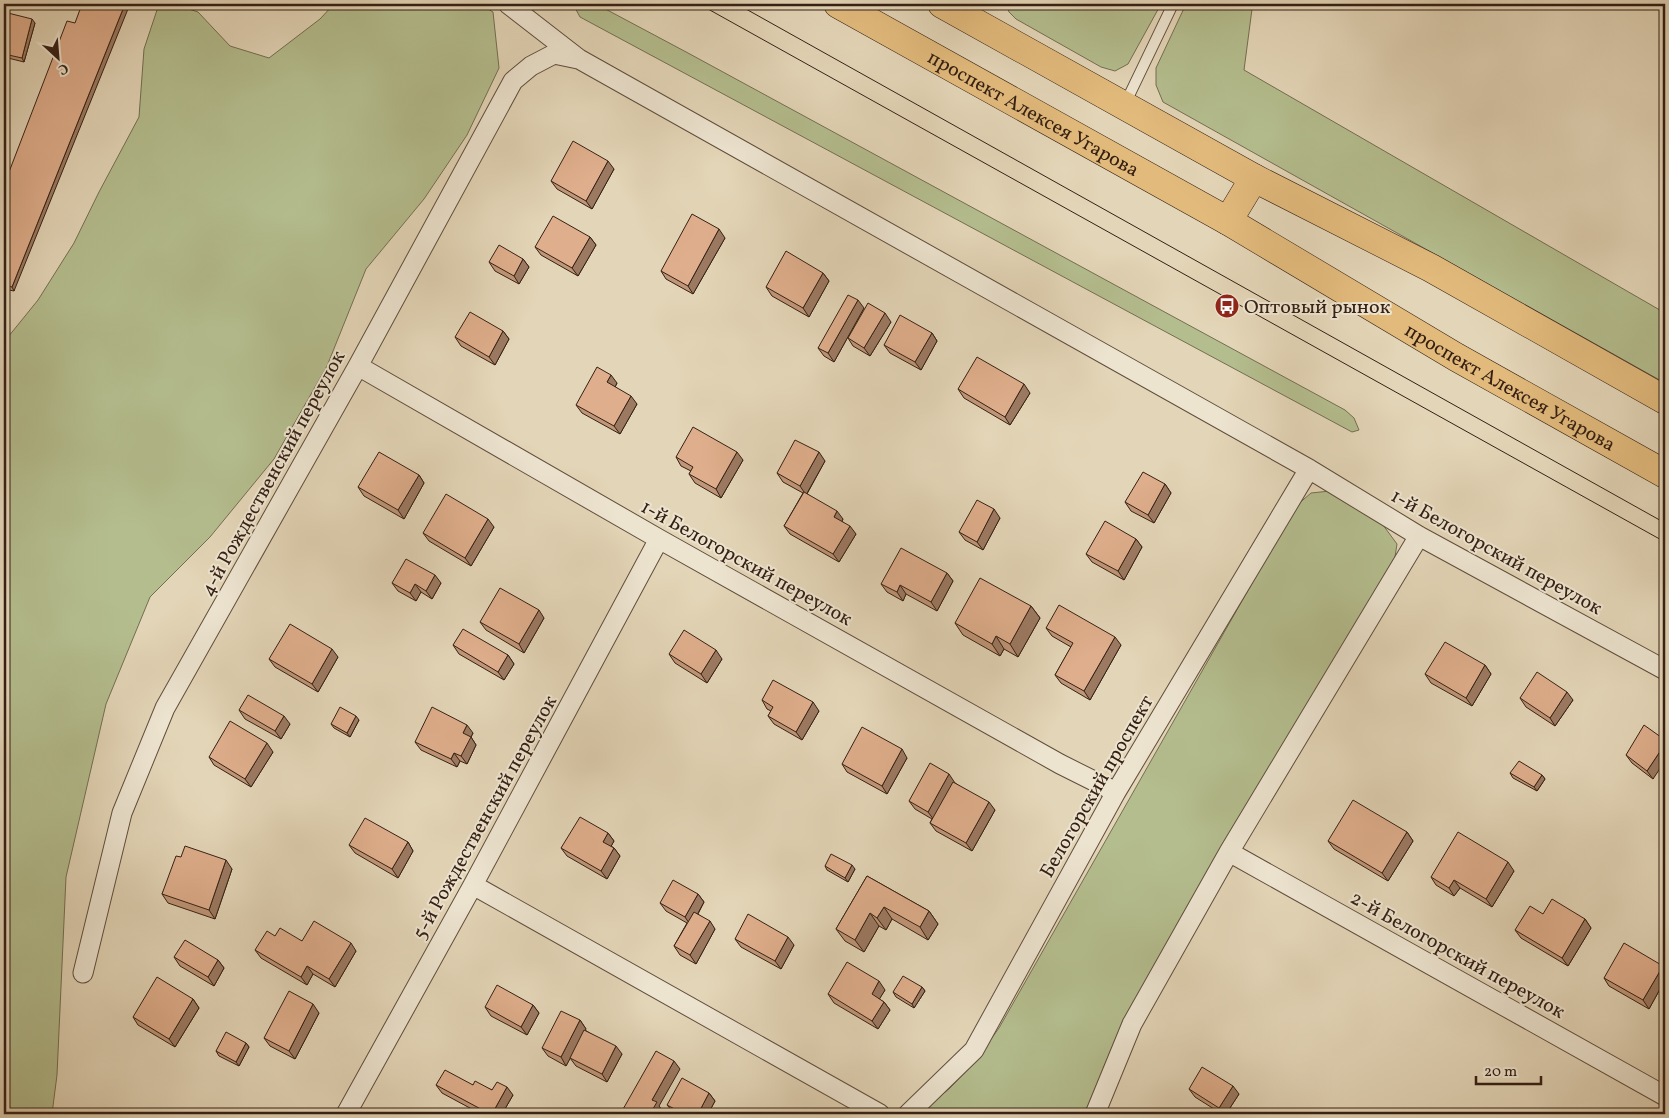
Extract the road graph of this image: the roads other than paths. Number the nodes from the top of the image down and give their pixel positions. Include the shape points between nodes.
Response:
1 (508, 4) edge
2 (838, 4) edge
3 (942, 4) edge
4 (1173, 4) edge
5 (579, 59) junction
6 (1124, 106) junction
7 (1254, 178) junction
8 (1228, 221) junction
9 (358, 366) junction
10 (1665, 400) edge
11 (1309, 469) junction
12 (1665, 474) edge
13 (1419, 536) junction
14 (660, 539) junction
15 (1665, 670) edge
16 (1116, 792) junction
17 (1229, 852) junction
18 (474, 885) junction
19 (83, 973) dead end
20 (1665, 1096) edge
21 (346, 1114) edge
22 (880, 1114) edge
23 (908, 1114) edge
24 (1095, 1114) edge

1 - 5 street
2 - 8 main road, проспект Алексея Угарова
3 - 6 main road
4 - 6 lane
5 - 9 street, 4-й Рождественский переулок via 554,54 531,66 513,81
5 - 11 street, 1-й Белогорский переулок
6 - 7 main road
7 - 8 main road
7 - 10 main road via 1430,268
8 - 12 main road, проспект Алексея Угарова via 1456,357
9 - 14 street, 1-й Белогорский переулок
9 - 19 street, 4-й Рождественский переулок via 165,708 122,813
11 - 13 street, 1-й Белогорский переулок
11 - 16 street, Белогорский проспект
13 - 15 street, 1-й Белогорский переулок
13 - 17 street
14 - 16 street, 1-й Белогорский переулок via 1060,764
14 - 18 street, 5-й Рождественский переулок
16 - 23 street, Белогорский проспект via 974,1050
17 - 20 street, 2-й Белогорский переулок
17 - 24 street via 1132,1024
18 - 21 street, 5-й Рождественский переулок
18 - 22 street

